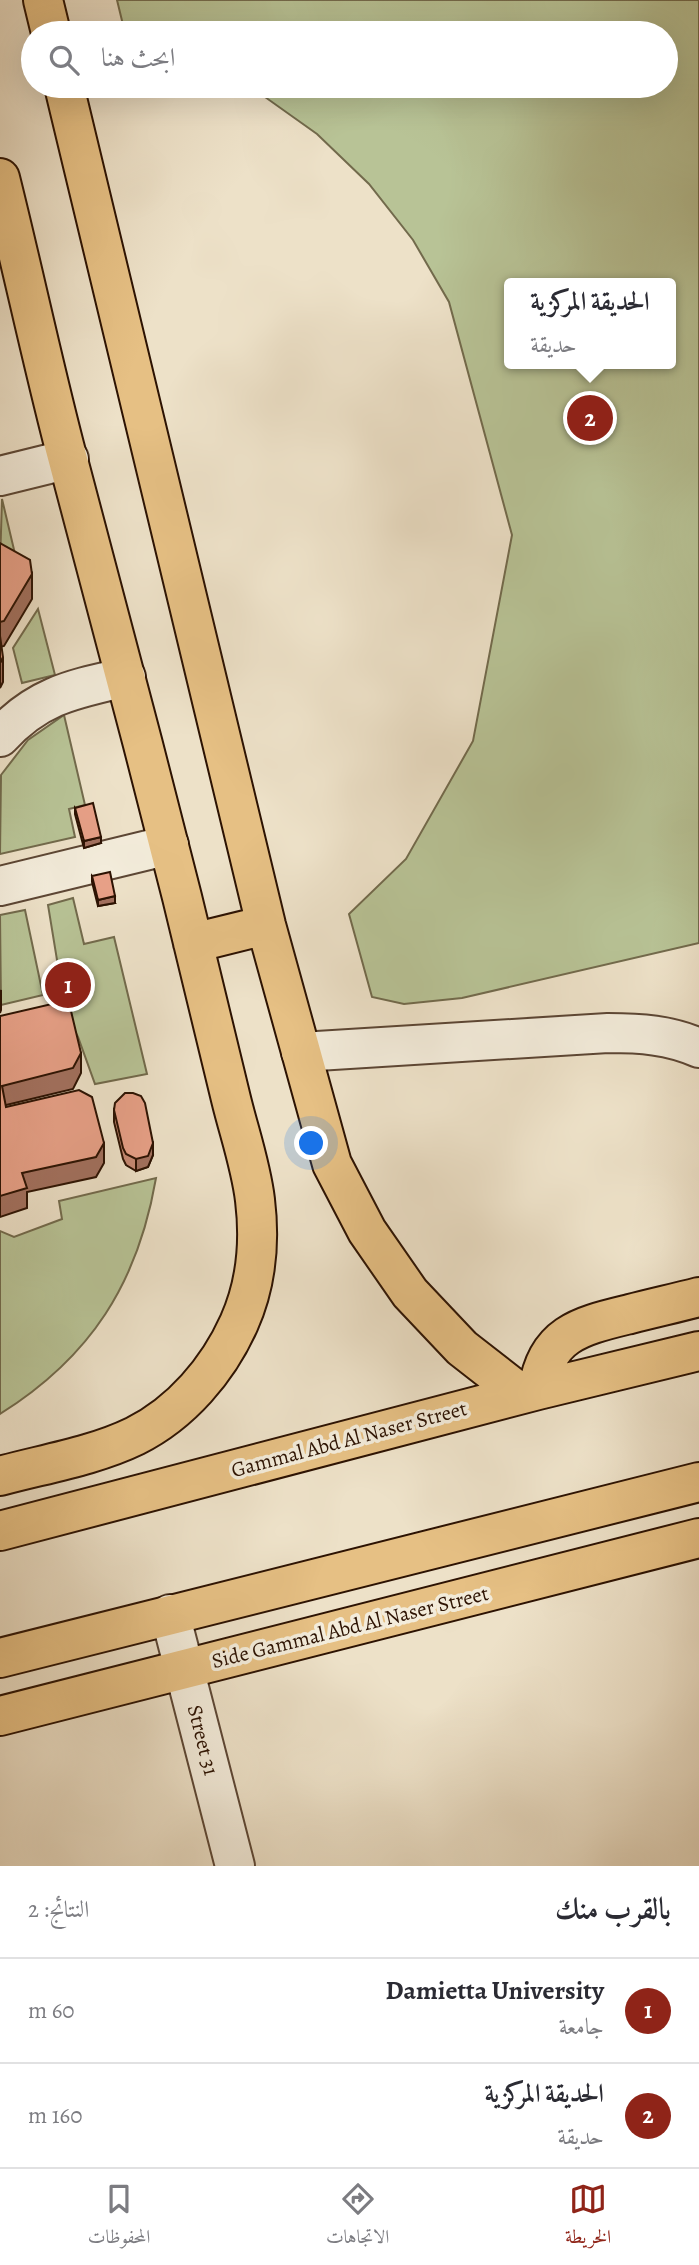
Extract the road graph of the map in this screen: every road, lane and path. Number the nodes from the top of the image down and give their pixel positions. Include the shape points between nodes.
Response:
1 (43, 0) edge
2 (48, 21) edge
3 (67, 98) edge
4 (0, 178) edge
5 (6, 228) edge
6 (69, 459) junction
7 (0, 476) edge
8 (126, 677) junction
9 (0, 737) edge
10 (169, 845) junction
11 (0, 886) edge
12 (266, 925) junction
13 (193, 943) junction
14 (699, 1048) edge
15 (301, 1052) junction
16 (699, 1297) edge
17 (691, 1355) edge
18 (530, 1392) junction
19 (0, 1476) edge
20 (699, 1482) edge
21 (0, 1531) edge
22 (699, 1538) edge
23 (170, 1614) junction
24 (0, 1658) edge
25 (185, 1670) junction
26 (0, 1716) edge
27 (235, 1866) edge

1 - 2 main road
3 - 12 main road
4 - 5 main road
5 - 6 main road
6 - 7 street
6 - 8 main road
8 - 9 street via 65,691 38,704
8 - 10 main road
10 - 11 street
10 - 13 main road
12 - 13 main road
12 - 15 main road
13 - 19 main road via 255,1196 256,1261 243,1313 206,1378 159,1421 103,1448
14 - 15 street via 647,1033 608,1033
15 - 18 main road via 332,1164 374,1241 410,1293 462,1348
16 - 18 main road via 579,1328 554,1348
17 - 18 main road, Gammal Abd Al Naser Street
18 - 21 main road, Gammal Abd Al Naser Street
20 - 23 main road
22 - 25 main road, Side Gammal Abd Al Naser Street
23 - 24 main road
23 - 25 street, Street 31
25 - 26 main road, Side Gammal Abd Al Naser Street
25 - 27 street, Street 31

